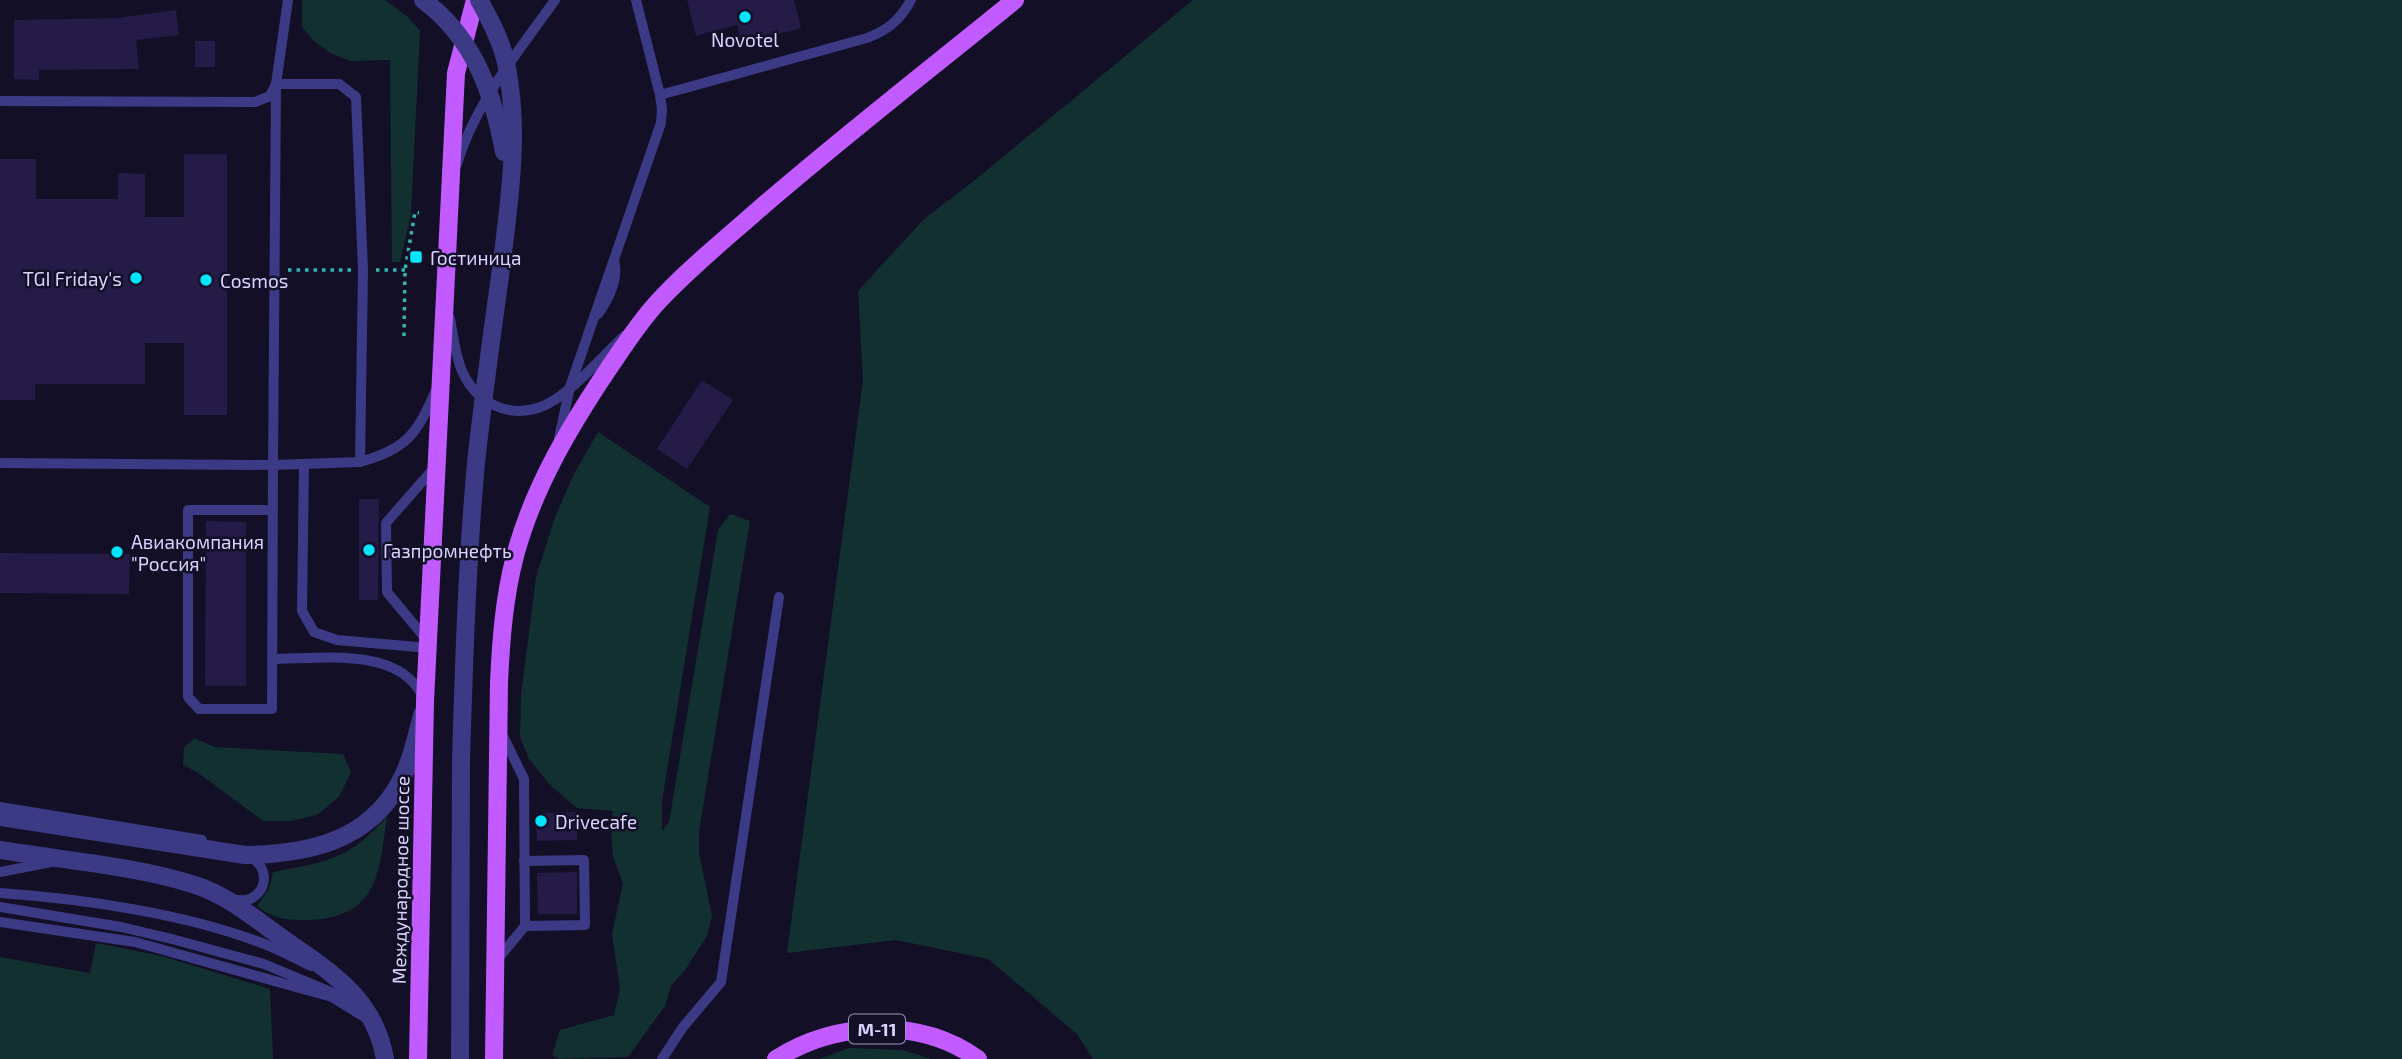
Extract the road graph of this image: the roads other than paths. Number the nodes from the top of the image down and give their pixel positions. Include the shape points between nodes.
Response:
1 (288, 0) edge
2 (423, 0) edge
3 (466, 0) edge
4 (477, 0) edge
5 (555, 0) edge
6 (636, 0) edge
7 (911, 0) edge
8 (1015, 0) edge
9 (456, 73) junction
10 (276, 84) junction
11 (660, 95) junction
12 (0, 101) edge
13 (452, 185) junction
14 (508, 211) junction
15 (446, 293) junction
16 (655, 305) junction
17 (440, 380) junction
18 (570, 387) junction
19 (554, 459) junction
20 (360, 462) junction
21 (0, 463) edge
22 (438, 463) junction
23 (304, 464) junction
24 (273, 465) junction
25 (272, 510) junction
26 (779, 597) dead end
27 (429, 645) junction
28 (272, 659) junction
29 (425, 701) junction
30 (498, 727) junction
31 (0, 810) edge
32 (0, 844) edge
33 (304, 851) junction
34 (0, 853) edge
35 (28, 855) junction
36 (245, 855) junction
37 (63, 860) junction
38 (524, 861) junction
39 (0, 872) edge
40 (0, 890) edge
41 (229, 900) junction
42 (0, 909) edge
43 (0, 922) edge
44 (525, 926) junction
45 (496, 961) junction
46 (337, 979) junction
47 (372, 1019) junction
48 (385, 1059) edge
49 (418, 1059) edge
50 (460, 1059) edge
51 (494, 1059) edge
52 (662, 1059) edge
53 (776, 1059) edge
54 (978, 1059) edge

1 - 10 lane
2 - 14 street, bridge via 449,24 485,78 497,111
3 - 9 street
4 - 9 main road, Международное шоссе
4 - 14 street, bridge via 499,39 507,66 513,147
5 - 13 lane via 470,129
6 - 11 lane
7 - 11 lane via 887,30 867,38
8 - 16 main road via 804,171
9 - 13 main road, Международное шоссе
10 - 12 lane via 270,96 255,102
10 - 20 lane via 339,84 356,97 363,270
10 - 24 lane
11 - 18 lane via 661,123
13 - 15 main road, Международное шоссе
14 - 50 street, bridge via 475,481 466,598
15 - 17 main road, Международное шоссе
15 - 18 lane via 462,370 484,400 496,408 525,411 540,408
16 - 18 lane
16 - 19 main road via 588,398
17 - 20 lane via 421,424 405,442 385,455
17 - 22 main road, Международное шоссе
18 - 19 lane
19 - 30 main road via 525,524 507,594
20 - 23 lane
21 - 24 lane
22 - 27 main road, Международное шоссе
22 - 27 lane via 386,523 387,592
23 - 24 lane
23 - 27 lane via 302,611 314,632 349,642
24 - 25 lane
25 - 28 lane
25 - 28 lane via 188,510 188,697 199,709 272,709
26 - 52 lane via 721,982
27 - 29 main road, Международное шоссе
28 - 29 lane via 384,662 416,682
29 - 33 street via 400,783 384,805 345,837
29 - 49 main road, Международное шоссе
30 - 38 lane via 524,779
30 - 45 main road
31 - 33 lane
31 - 36 street
32 - 35 lane
33 - 36 street
34 - 35 street
35 - 37 street
36 - 41 lane via 257,860 265,878 250,899
37 - 39 lane
37 - 41 street via 195,885
38 - 44 lane
38 - 44 lane via 584,860 585,925
40 - 46 lane via 211,928 268,946
41 - 46 street
42 - 47 lane via 121,927 264,964 336,992
43 - 47 lane via 148,946 332,997
44 - 45 lane
45 - 51 main road
46 - 47 street
47 - 48 street
53 - 54 main road, М-11 via 820,1037 872,1029 914,1032 958,1045

